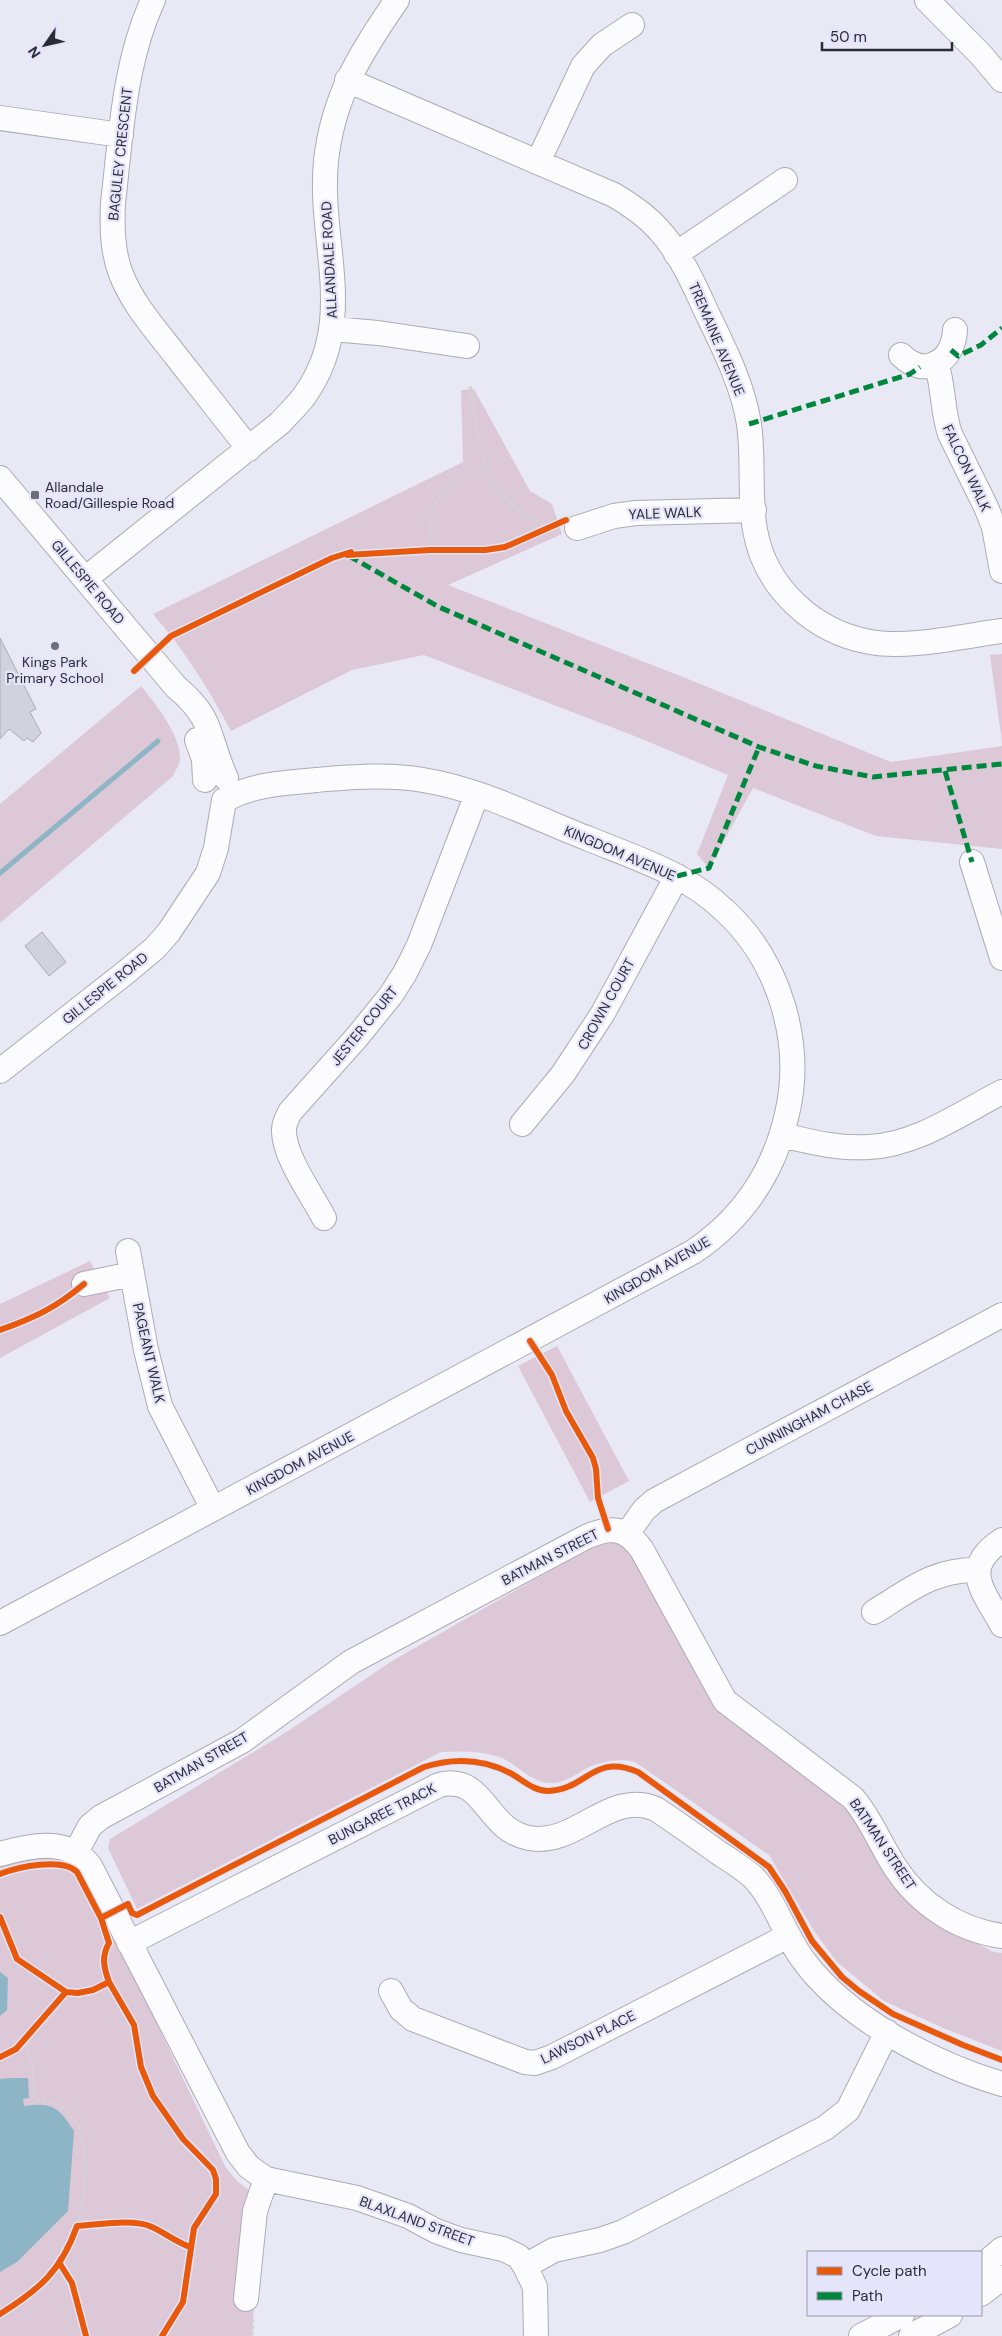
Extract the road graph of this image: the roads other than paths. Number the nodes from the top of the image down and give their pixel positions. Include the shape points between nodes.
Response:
1 (153, 0) edge
2 (398, 0) edge
3 (927, 0) edge
4 (632, 25) dead end
5 (347, 80) junction
6 (1002, 80) edge
7 (0, 118) edge
8 (121, 135) junction
9 (538, 162) junction
10 (785, 180) dead end
11 (676, 254) junction
12 (332, 329) junction
13 (955, 330) dead end
14 (467, 346) dead end
15 (901, 355) dead end
16 (936, 363) junction
17 (249, 449) junction
18 (0, 478) edge
19 (754, 510) junction
20 (568, 526) road end
21 (1002, 571) edge
22 (85, 579) junction
23 (1002, 631) edge
24 (219, 789) junction
25 (477, 794) junction
26 (972, 862) dead end
27 (677, 876) junction
28 (1002, 958) edge
29 (0, 1071) edge
30 (1002, 1092) edge
31 (522, 1124) dead end
32 (782, 1135) junction
33 (324, 1218) dead end
34 (128, 1251) dead end
35 (132, 1274) junction
36 (84, 1284) dead end
37 (1002, 1315) edge
38 (214, 1509) junction
39 (627, 1534) junction
40 (1002, 1540) edge
41 (978, 1570) junction
42 (874, 1612) dead end
43 (0, 1623) edge
44 (1002, 1625) edge
45 (76, 1852) junction
46 (0, 1854) edge
47 (788, 1936) junction
48 (1002, 1936) edge
49 (130, 1943) junction
50 (391, 1991) dead end
51 (887, 2032) junction
52 (1002, 2084) edge
53 (266, 2179) junction
54 (1002, 2249) edge
55 (525, 2266) junction
56 (982, 2266) edge
57 (1002, 2278) edge
58 (982, 2293) edge
59 (246, 2299) dead end
60 (900, 2316) edge
61 (948, 2316) edge
62 (536, 2336) edge
63 (861, 2336) edge
64 (910, 2336) edge

1 - 8 street, BAGULEY CRESCENT via 136,43
2 - 5 street, ALLANDALE ROAD via 367,42
3 - 6 street
4 - 9 street via 602,45 582,66
5 - 9 street, TREMAINE AVENUE
5 - 12 street, ALLANDALE ROAD via 330,135 324,192 334,298
7 - 8 street
8 - 17 street, BAGULEY CRESCENT via 112,225 121,273 150,324
9 - 11 street, TREMAINE AVENUE via 630,204 660,231
10 - 11 street
11 - 19 street, TREMAINE AVENUE via 716,331 742,396 750,432
12 - 14 street
12 - 17 street, ALLANDALE ROAD via 325,357 305,395 280,423
13 - 16 street via 955,341 950,350
15 - 16 street via 920,367
16 - 21 street, FALCON WALK via 950,434 991,521
17 - 22 street, ALLANDALE ROAD
18 - 22 street, GILLESPIE ROAD
19 - 20 street, YALE WALK via 636,513
19 - 23 street, TREMAINE AVENUE via 755,530 762,554 777,583 816,622 834,631 872,642 891,643
22 - 24 street, GILLESPIE ROAD via 176,687
24 - 25 street, KINGDOM AVENUE via 369,775 425,780
24 - 29 street, GILLESPIE ROAD via 216,848 208,873 182,915 155,948
25 - 27 street, KINGDOM AVENUE
25 - 33 street, JESTER COURT via 419,945 405,973 392,995 290,1112 286,1121 284,1130 288,1149
26 - 28 street
27 - 31 street, CROWN COURT via 604,1013 563,1074
27 - 32 street, KINGDOM AVENUE via 726,911 755,946 775,985 789,1031 792,1056 790,1103
30 - 32 street via 931,1129 891,1144 846,1147
32 - 38 street, KINGDOM AVENUE via 771,1164 745,1205 728,1225 693,1252
34 - 35 street, PAGEANT WALK
35 - 36 street
35 - 38 street, PAGEANT WALK via 160,1406
37 - 39 street, CUNNINGHAM CHASE via 654,1501
38 - 43 street, KINGDOM AVENUE
39 - 45 street, BATMAN STREET via 601,1530 351,1662 242,1741 101,1817 90,1826
39 - 48 street, BATMAN STREET via 642,1550 724,1701 853,1798 876,1830 895,1867 924,1901 971,1929
40 - 41 street via 982,1556
41 - 42 street via 944,1572
41 - 44 street via 983,1590
45 - 46 street via 51,1845
45 - 49 street, BLAXLAND STREET via 90,1866
47 - 49 street, BUNGAREE TRACK via 770,1901 751,1876 656,1809 625,1804 556,1837 530,1838 503,1827 476,1792 453,1783 425,1791
47 - 50 street, LAWSON PLACE via 535,2063 413,2019 400,2009
47 - 51 street, BUNGAREE TRACK via 803,1960 832,1992 866,2020
49 - 53 street, BLAXLAND STREET via 238,2153 249,2167
51 - 52 street, BUNGAREE TRACK via 937,2059
51 - 55 street via 848,2110 831,2124 623,2232 554,2250
53 - 55 street, BLAXLAND STREET via 330,2191 384,2207 461,2240 509,2252 518,2256
53 - 59 street via 255,2211
54 - 56 street
55 - 62 street via 535,2287
57 - 58 street
60 - 63 street
61 - 64 street

